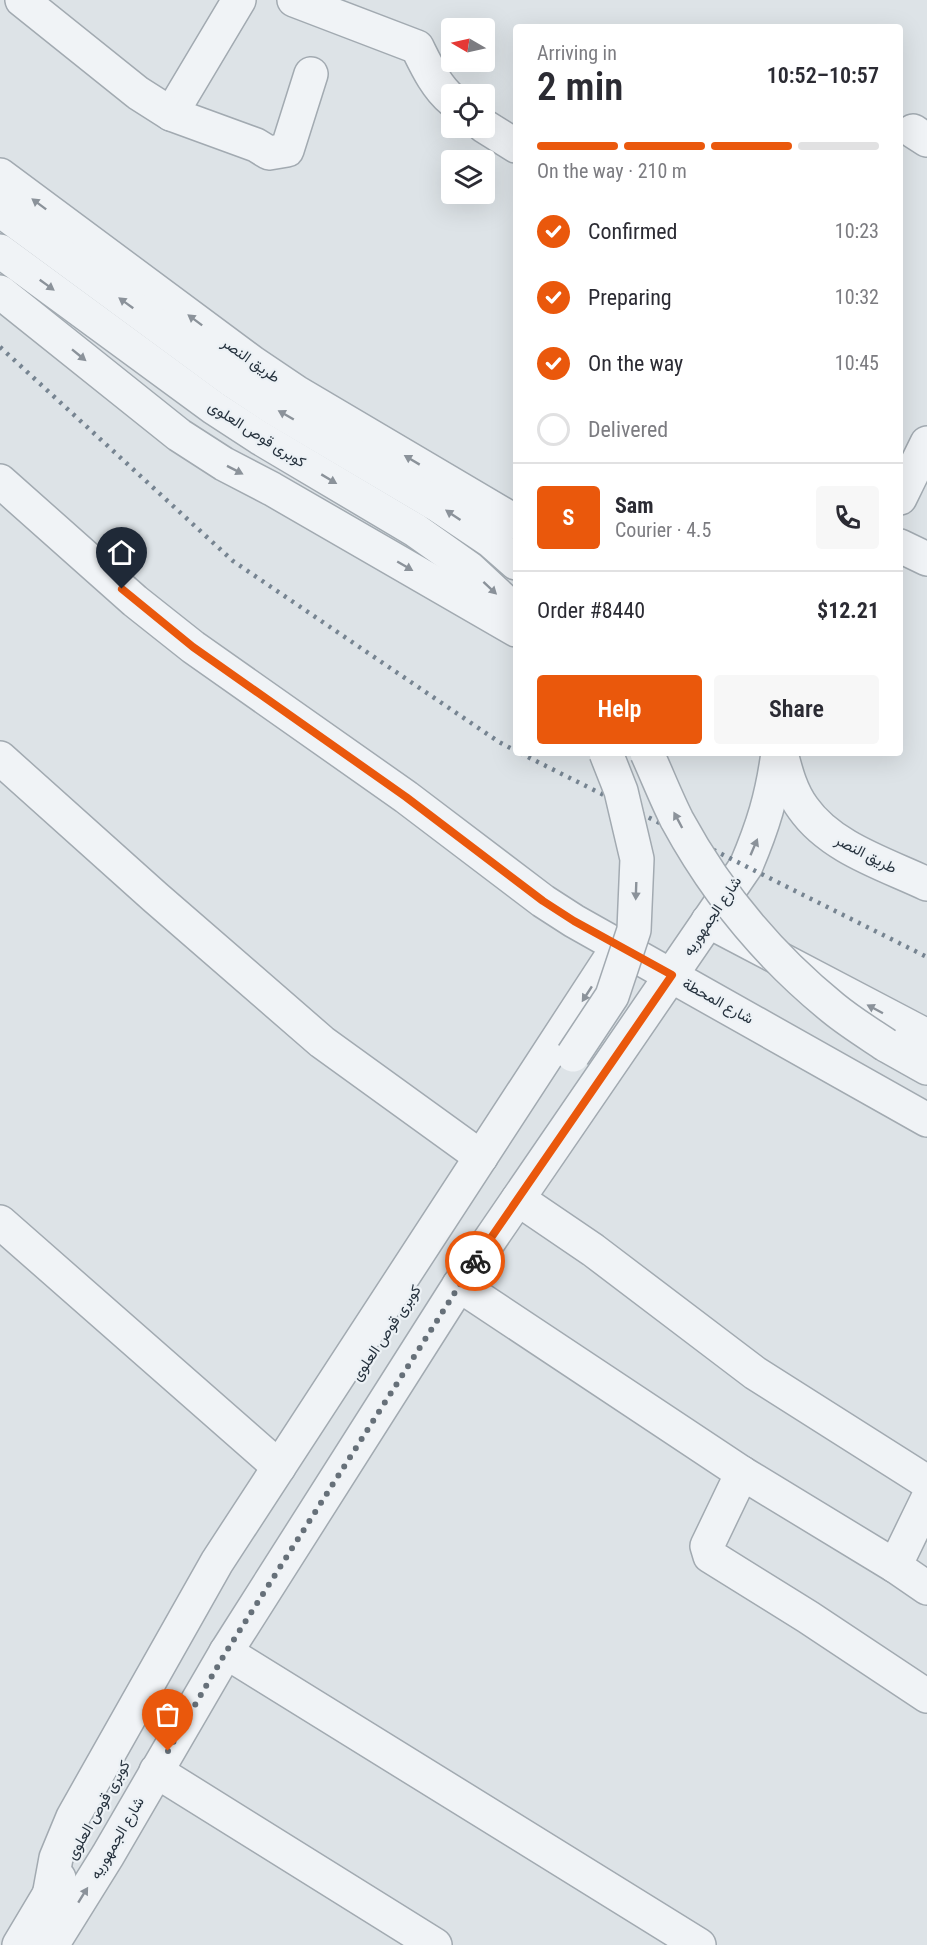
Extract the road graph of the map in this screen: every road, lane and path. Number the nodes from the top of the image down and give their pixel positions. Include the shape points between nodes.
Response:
1 (22, 0) edge
2 (239, 0) edge
3 (294, 0) edge
4 (311, 74) dead end
5 (441, 89) edge
6 (171, 114) junction
7 (495, 133) edge
8 (513, 144) edge
9 (0, 175) edge
10 (0, 210) edge
11 (0, 251) edge
12 (0, 292) edge
13 (927, 443) edge
14 (0, 481) edge
15 (903, 492) edge
16 (513, 520) edge
17 (903, 547) edge
18 (927, 559) edge
19 (513, 560) edge
20 (513, 609) edge
21 (513, 628) edge
22 (607, 756) edge
23 (648, 756) edge
24 (778, 756) edge
25 (780, 756) edge
26 (0, 758) edge
27 (927, 884) edge
28 (708, 921) junction
29 (619, 945) junction
30 (672, 975) junction
31 (927, 1036) edge
32 (927, 1068) edge
33 (927, 1120) edge
34 (481, 1157) junction
35 (518, 1199) junction
36 (0, 1222) edge
37 (459, 1285) junction
38 (279, 1467) junction
39 (742, 1473) junction
40 (927, 1482) edge
41 (927, 1500) edge
42 (895, 1566) junction
43 (927, 1588) edge
44 (226, 1652) junction
45 (927, 1696) edge
46 (156, 1771) junction
47 (49, 1896) junction
48 (19, 1945) edge
49 (52, 1945) edge
50 (435, 1945) edge
51 (699, 1945) edge

1 - 6 street via 138,93
2 - 6 street
3 - 5 street via 417,47
4 - 6 street via 287,150 269,153
7 - 8 street
16 -> 9 street, طريق النصر via 296,392
19 -> 10 street, كوبرى قوص العلوى via 439,506 231,380
11 -> 20 street, كوبرى قوص العلوى via 214,408 461,562
12 -> 21 street via 188,441
13 - 15 street
14 - 29 street, شارع المحطة via 193,647 406,797 543,901
17 - 18 street
22 -> 47 street, كوبرى قوص العلوى, bridge via 621,791 637,860 634,930 612,996 263,1519 211,1604
32 -> 23 street, bridge via 886,1045 827,1003 745,923 676,819
28 -> 24 street, شارع الجمهوريه via 746,866 762,828
25 - 27 street, طريق النصر via 803,808 826,833
26 - 34 street via 322,1042
28 - 30 street, شارع الجمهوريه
31 -> 28 street
29 - 30 street, شارع المحطة
29 -> 34 street
30 - 33 street, شارع المحطة
30 - 35 street, شارع الجمهوريه
34 - 38 street
35 - 37 street, شارع الجمهوريه
35 - 40 street via 593,1250 755,1373
36 - 38 street
37 - 39 street
37 - 44 street, شارع الجمهوريه
38 - 47 street via 217,1562 73,1817 56,1858
39 - 42 street
39 - 45 street via 707,1546 710,1556
41 - 42 street
42 - 43 street
44 - 46 street, شارع الجمهوريه
44 - 51 street
49 -> 46 street, شارع الجمهوريه
46 - 50 street
47 - 48 street

